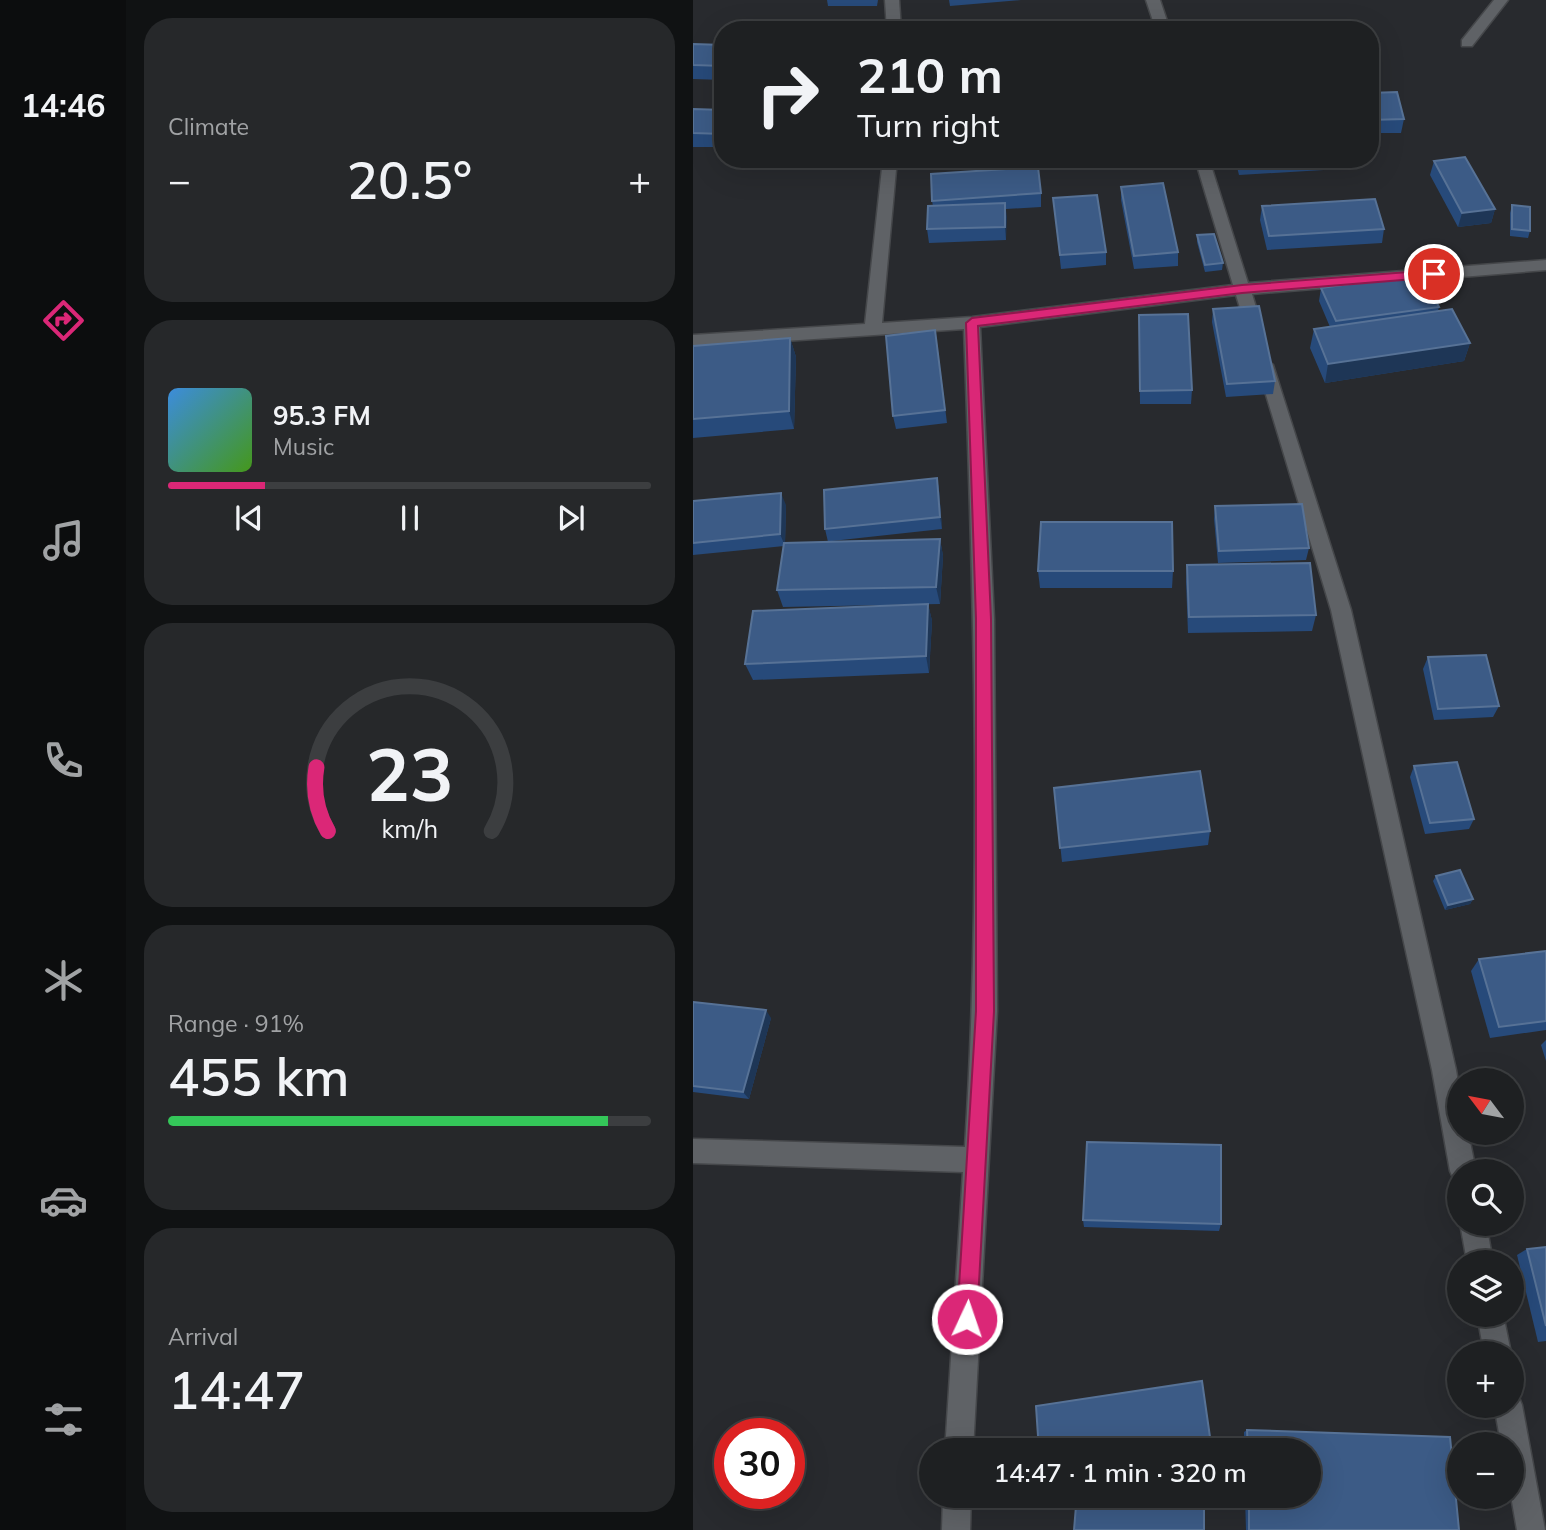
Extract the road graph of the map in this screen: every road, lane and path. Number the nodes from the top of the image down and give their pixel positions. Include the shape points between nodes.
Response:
1 (892, 0) edge
2 (1153, 0) edge
3 (1501, 0) edge
4 (893, 21) edge
5 (1160, 21) edge
6 (1467, 43) dead end
7 (889, 168) edge
8 (1205, 168) edge
9 (1546, 265) edge
10 (1242, 289) junction
11 (972, 323) junction
12 (873, 327) junction
13 (693, 341) edge
14 (693, 1151) edge
15 (1461, 1159) edge
16 (977, 1160) junction
17 (1509, 1418) edge
18 (961, 1438) edge
19 (956, 1508) edge
20 (955, 1530) edge
21 (1531, 1530) edge

1 - 4 street
2 - 5 street
3 - 6 street
7 - 12 street
8 - 10 street
9 - 10 street
10 - 11 street
10 - 15 street via 1341,610
11 - 12 street
11 - 16 street via 984,619 985,1011
12 - 13 street
14 - 16 street
16 - 18 street
17 - 21 street
19 - 20 street

